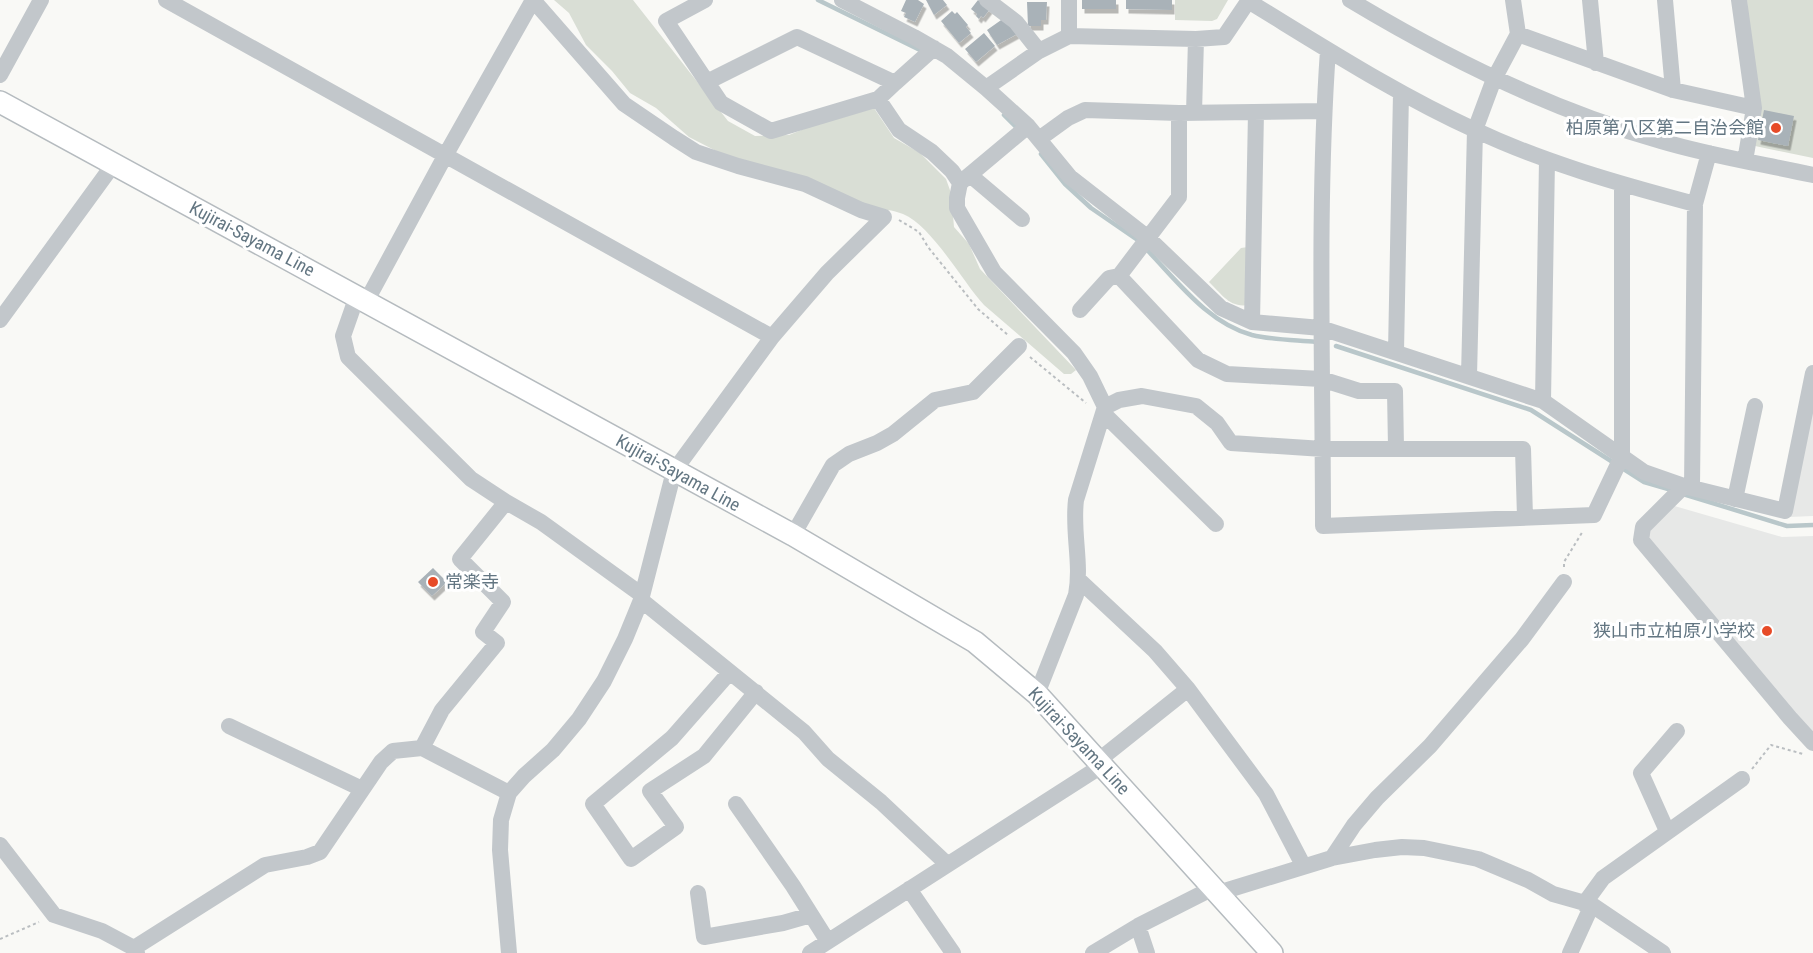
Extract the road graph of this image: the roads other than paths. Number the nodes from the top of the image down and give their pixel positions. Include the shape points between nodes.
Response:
1 (41, 0) edge
2 (166, 0) edge
3 (533, 0) edge
4 (705, 0) edge
5 (842, 0) edge
6 (987, 0) edge
7 (1069, 0) edge
8 (1350, 0) edge
9 (1513, 0) edge
10 (1590, 0) edge
11 (1665, 0) edge
12 (1739, 0) edge
13 (1248, 1) edge
14 (1518, 34) junction
15 (1069, 36) junction
16 (1196, 39) junction
17 (934, 48) junction
18 (1328, 50) junction
19 (1039, 51) junction
20 (1596, 63) junction
21 (0, 75) edge
22 (1494, 79) junction
23 (707, 82) junction
24 (895, 83) junction
25 (986, 88) junction
26 (1673, 90) junction
27 (1401, 93) junction
28 (878, 99) junction
29 (0, 102) edge
30 (1754, 108) junction
31 (1324, 111) junction
32 (1256, 112) junction
33 (1187, 113) junction
34 (1475, 130) junction
35 (1034, 133) junction
36 (1708, 153) junction
37 (445, 156) junction
38 (1547, 160) junction
39 (1744, 161) junction
40 (113, 165) junction
41 (1813, 175) edge
42 (965, 179) junction
43 (1622, 184) junction
44 (1695, 204) junction
45 (1022, 219) dead end
46 (1147, 237) junction
47 (1119, 276) junction
48 (362, 299) junction
49 (1080, 310) dead end
50 (0, 320) edge
51 (1252, 322) junction
52 (1321, 327) junction
53 (772, 337) junction
54 (1019, 346) road end
55 (1396, 352) junction
56 (1813, 373) edge
57 (1469, 376) junction
58 (1321, 379) junction
59 (1543, 401) junction
60 (1755, 406) dead end
61 (1104, 410) junction
62 (1396, 448) junction
63 (1323, 449) junction
64 (1622, 456) junction
65 (674, 471) junction
66 (1688, 487) junction
67 (1735, 499) junction
68 (506, 502) junction
69 (1525, 517) junction
70 (1216, 524) dead end
71 (793, 535) junction
72 (1079, 580) junction
73 (1564, 582) road end
74 (642, 597) junction
75 (730, 672) junction
76 (1188, 690) junction
77 (756, 692) junction
78 (1037, 694) junction
79 (229, 726) dead end
80 (1677, 731) dead end
81 (1805, 744) edge
82 (422, 748) junction
83 (1101, 763) junction
84 (1742, 779) road end
85 (362, 789) junction
86 (509, 793) junction
87 (736, 804) dead end
88 (1667, 831) junction
89 (0, 845) edge
90 (1332, 858) junction
91 (947, 864) junction
92 (1303, 866) junction
93 (909, 889) junction
94 (1215, 890) junction
95 (698, 893) dead end
96 (1588, 905) junction
97 (812, 915) junction
98 (1138, 926) junction
99 (827, 940) junction
100 (135, 950) edge
101 (509, 953) edge
102 (810, 953) edge
103 (953, 953) edge
104 (1093, 953) edge
105 (1148, 953) edge
106 (1272, 953) edge
107 (1570, 953) edge
108 (1663, 953) edge

1 - 21 street
2 - 37 street
3 - 37 street
3 - 53 street via 624,104 696,152 805,184 884,217
4 - 23 street via 666,21
5 - 17 street
6 - 19 street via 1016,22
7 - 15 street
8 - 22 street
9 - 14 street
10 - 20 street
11 - 26 street
12 - 30 street
13 - 16 street via 1224,38
13 - 18 street
14 - 20 street
14 - 22 street
15 - 16 street
15 - 19 street
16 - 33 street
17 - 24 street
17 - 25 street
18 - 27 street
18 - 31 street
19 - 25 street
20 - 26 street
22 - 34 street
22 - 36 street via 1561,107
23 - 24 street via 797,37
23 - 28 street via 721,103 771,131
24 - 28 street
25 - 35 street
26 - 30 street
27 - 34 street
27 - 55 street
28 - 42 street via 899,130
29 - 40 main road, Kujirai-Sayama Line
30 - 39 street
31 - 32 street
31 - 52 street
32 - 33 street
32 - 51 street
33 - 35 street via 1085,110
33 - 46 street via 1179,197
34 - 38 street
34 - 57 street
35 - 42 street
35 - 46 street via 1070,177
36 - 39 street
36 - 44 street
37 - 48 street
37 - 53 street
38 - 43 street
38 - 59 street
39 - 41 street
40 - 48 main road, Kujirai-Sayama Line
40 - 50 street
42 - 45 street
42 - 61 street via 957,208 994,272 1074,353 1090,376
43 - 44 street
43 - 64 street
44 - 66 street
46 - 47 street
46 - 51 street via 1221,308
47 - 49 street via 1109,278
47 - 58 street via 1198,360 1227,374
48 - 65 main road, Kujirai-Sayama Line
48 - 68 street via 343,336 348,357 471,479
51 - 52 street
52 - 55 street
52 - 58 street
53 - 65 street
54 - 71 street via 973,392 935,400 893,434 841,458 833,465
55 - 57 street
56 - 67 street via 1785,511
57 - 59 street
58 - 62 street via 1359,391 1395,391
58 - 63 street
59 - 64 street
60 - 67 street
61 - 63 street via 1119,400 1142,396 1176,401 1196,406 1217,423 1231,443
61 - 70 street
61 - 72 street via 1076,500
62 - 63 street
62 - 69 street via 1523,449
63 - 69 street via 1323,526
64 - 66 street via 1644,472
64 - 69 street via 1594,515
65 - 71 main road, Kujirai-Sayama Line
65 - 74 street
66 - 67 street
66 - 81 street via 1642,527 1641,540 1782,709
68 - 74 street via 541,522
68 - 82 street via 460,558 503,602 483,632 497,643 442,710
71 - 78 main road, Kujirai-Sayama Line via 975,642
72 - 76 street via 1155,651
72 - 78 street
73 - 90 street via 1522,639 1430,746 1377,798
74 - 75 street
74 - 86 street via 604,681 579,719
75 - 77 street
75 - 77 street via 672,738 593,804 630,859 676,827 650,790 704,756
76 - 83 street
76 - 92 street via 1266,794
77 - 91 street
78 - 83 main road, Kujirai-Sayama Line
79 - 85 street
80 - 88 street via 1641,773
82 - 85 street via 393,751
82 - 86 street
83 - 91 street
83 - 94 main road, Kujirai-Sayama Line
84 - 88 street
85 - 100 street via 320,852 265,865
86 - 101 street via 501,820 500,850
87 - 97 street
88 - 96 street via 1603,878
89 - 100 street via 54,915 102,931
90 - 92 street
90 - 96 street via 1402,847 1449,852 1478,859
91 - 93 street
92 - 94 street
93 - 99 street
93 - 103 street
94 - 98 street
94 - 106 main road, Kujirai-Sayama Line
95 - 97 street via 704,937
96 - 107 street
96 - 108 street
97 - 99 street
98 - 104 street
98 - 105 street
99 - 102 street

